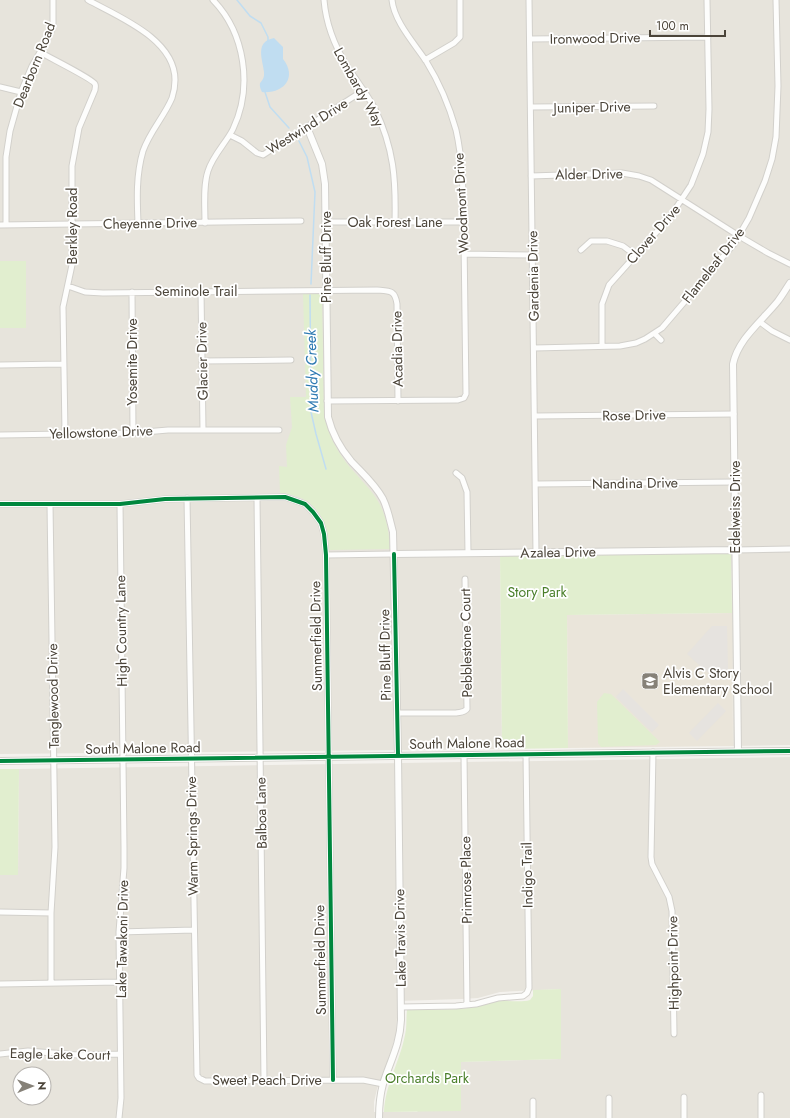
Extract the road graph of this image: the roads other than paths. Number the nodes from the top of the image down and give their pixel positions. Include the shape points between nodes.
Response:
1 (53, 0) edge
2 (88, 0) edge
3 (213, 0) edge
4 (324, 0) edge
5 (392, 0) edge
6 (460, 0) edge
7 (529, 0) edge
8 (708, 0) edge
9 (776, 0) edge
10 (708, 37) junction
11 (530, 39) junction
12 (40, 52) junction
13 (425, 60) junction
14 (0, 87) edge
15 (364, 90) junction
16 (21, 92) junction
17 (654, 106) dead end
18 (531, 108) junction
19 (307, 127) junction
20 (230, 135) junction
21 (3, 156) edge
22 (532, 176) junction
23 (682, 200) junction
24 (301, 221) dead end
25 (205, 222) junction
26 (326, 222) junction
27 (395, 222) junction
28 (464, 222) junction
29 (138, 223) junction
30 (72, 224) junction
31 (3, 225) edge
32 (739, 236) junction
33 (581, 250) dead end
34 (464, 254) junction
35 (532, 255) junction
36 (635, 255) junction
37 (790, 264) edge
38 (790, 283) edge
39 (68, 286) junction
40 (326, 290) junction
41 (202, 291) junction
42 (132, 292) junction
43 (760, 322) junction
44 (655, 334) junction
45 (661, 340) dead end
46 (790, 340) edge
47 (602, 346) junction
48 (534, 348) junction
49 (291, 360) dead end
50 (202, 361) junction
51 (64, 364) junction
52 (0, 365) edge
53 (327, 401) junction
54 (398, 401) junction
55 (734, 414) junction
56 (535, 416) junction
57 (203, 430) junction
58 (279, 430) dead end
59 (133, 433) junction
60 (65, 434) junction
61 (0, 435) edge
62 (456, 473) dead end
63 (735, 482) junction
64 (536, 484) junction
65 (187, 498) junction
66 (257, 498) junction
67 (0, 504) edge
68 (50, 504) junction
69 (120, 504) junction
70 (790, 549) edge
71 (735, 550) junction
72 (468, 553) junction
73 (536, 553) junction
74 (394, 554) junction
75 (326, 555) junction
76 (465, 579) dead end
77 (398, 713) junction
78 (738, 751) junction
79 (790, 751) edge
80 (653, 752) junction
81 (464, 754) junction
82 (526, 754) junction
83 (398, 755) junction
84 (328, 756) junction
85 (261, 757) junction
86 (191, 758) junction
87 (123, 759) junction
88 (54, 760) junction
89 (0, 761) edge
90 (0, 912) edge
91 (51, 913) junction
92 (194, 930) junction
93 (119, 932) junction
94 (120, 982) junction
95 (51, 983) junction
96 (0, 984) edge
97 (467, 1005) junction
98 (401, 1007) junction
99 (674, 1034) dead end
100 (0, 1054) edge
101 (120, 1054) junction
102 (199, 1078) joint
103 (264, 1080) junction
104 (333, 1080) junction
105 (383, 1084) junction
106 (761, 1095) dead end
107 (684, 1097) dead end
108 (609, 1098) dead end
109 (533, 1101) dead end
110 (119, 1118) edge
111 (379, 1118) edge
112 (533, 1118) edge
113 (609, 1118) edge
114 (684, 1118) edge
115 (761, 1118) edge

1 - 12 street, Dearborn Road via 53,23
2 - 29 street via 159,43 167,53 174,70 172,97 151,132 142,158 138,180
3 - 20 street via 232,25 242,62 241,102
4 - 15 street, Lombardy Way via 332,38
5 - 13 street, Woodmont Drive via 399,21
6 - 13 street via 460,37
7 - 11 street, Gardenia Drive
8 - 10 street, Clover Drive
9 - 32 street, Flameleaf Drive via 776,137 765,181
10 - 11 street, Ironwood Drive
10 - 23 street, Clover Drive via 708,132 698,170
11 - 18 street, Gardenia Drive
12 - 16 street, Dearborn Road
12 - 30 street, Berkley Road via 86,77 96,86 79,128 74,153
13 - 28 street, Woodmont Drive via 445,97 456,130 462,163
14 - 16 street
15 - 19 street, Westwind Drive
15 - 27 street, Lombardy Way via 379,119 390,149 395,180
16 - 21 street, Dearborn Road
17 - 18 street, Juniper Drive
18 - 22 street, Gardenia Drive
19 - 20 street, Westwind Drive via 263,154 257,153 242,140
19 - 26 street, Pine Bluff Drive via 323,169
20 - 25 street via 208,171
21 - 31 street, Dearborn Road
22 - 23 street, Alder Drive via 631,174 651,180
22 - 35 street, Gardenia Drive
23 - 32 street, Alder Drive
23 - 36 street, Clover Drive
24 - 25 street, Cheyenne Drive
25 - 29 street, Cheyenne Drive
26 - 27 street, Oak Forest Lane
26 - 40 street, Pine Bluff Drive
27 - 28 street, Oak Forest Lane
28 - 34 street, Woodmont Drive
29 - 30 street, Cheyenne Drive
30 - 31 street, Cheyenne Drive
30 - 39 street, Berkley Road via 72,265
32 - 37 street, Alder Drive
32 - 44 street, Flameleaf Drive
33 - 36 street via 591,241 607,241 623,246
34 - 35 street
34 - 54 street, Woodmont Drive via 466,394 458,400
35 - 48 street, Gardenia Drive
36 - 47 street, Clover Drive via 609,285 605,294 602,304
38 - 43 street, Edelweiss Drive
39 - 42 street, Seminole Trail via 95,293
39 - 51 street, Berkley Road via 63,306
40 - 41 street, Seminole Trail
40 - 53 street, Pine Bluff Drive
40 - 54 street, Acadia Drive via 381,290 390,291 395,296
41 - 42 street, Seminole Trail
41 - 50 street, Glacier Drive
42 - 59 street, Yosemite Drive
43 - 46 street
43 - 55 street, Edelweiss Drive via 738,348 734,359
44 - 45 street
44 - 47 street, Flameleaf Drive via 628,344
47 - 48 street, Flameleaf Drive
48 - 56 street, Gardenia Drive
49 - 50 street
50 - 57 street, Glacier Drive
51 - 52 street
51 - 60 street, Berkley Road
53 - 54 street
53 - 74 street, Pine Bluff Drive via 330,425 339,445 383,499 393,532
55 - 56 street, Rose Drive
55 - 63 street, Edelweiss Drive
56 - 64 street, Gardenia Drive
57 - 58 street, Yellowstone Drive
57 - 59 street, Yellowstone Drive
59 - 60 street, Yellowstone Drive
60 - 61 street, Yellowstone Drive
62 - 72 street via 462,478 467,492
63 - 64 street, Nandina Drive
63 - 71 street, Edelweiss Drive
64 - 73 street, Gardenia Drive
65 - 66 street, Summerfield Drive
65 - 69 street, Summerfield Drive
65 - 86 street, Warm Springs Drive
66 - 75 street, Summerfield Drive via 285,498 305,504 321,523
66 - 85 street, Balboa Lane
67 - 68 street, Summerfield Drive
68 - 69 street, Summerfield Drive
68 - 88 street, Tanglewood Drive
69 - 87 street, High Country Lane
70 - 71 street, Azalea Drive
71 - 73 street, Azalea Drive
71 - 78 street, Edelweiss Drive
72 - 73 street, Azalea Drive
72 - 74 street, Azalea Drive
74 - 75 street, Azalea Drive
74 - 77 street, Pine Bluff Drive
75 - 84 street, Summerfield Drive
76 - 77 street, Pebblestone Court via 466,711
77 - 83 street, Pine Bluff Drive
78 - 79 street, South Malone Road
78 - 80 street, South Malone Road
80 - 82 street, South Malone Road
80 - 99 street, Highpoint Drive via 650,857 669,897 672,911
81 - 82 street, South Malone Road
81 - 83 street, South Malone Road
81 - 97 street, Primrose Place
82 - 97 street, Indigo Trail via 529,988 525,995
83 - 84 street, South Malone Road
83 - 98 street, Lake Travis Drive
84 - 85 street, South Malone Road
84 - 104 street, Summerfield Drive
85 - 86 street, South Malone Road
85 - 103 street, Balboa Lane
86 - 87 street, South Malone Road
86 - 92 street, Warm Springs Drive
87 - 88 street, South Malone Road
87 - 93 street, Lake Tawakoni Drive via 124,868
88 - 89 street, South Malone Road
88 - 91 street, Tanglewood Drive via 55,847
90 - 91 street
91 - 95 street, Tanglewood Drive
92 - 93 street
92 - 102 street, Warm Springs Drive via 196,1072
93 - 94 street, Lake Tawakoni Drive
94 - 95 street
94 - 101 street, Lake Tawakoni Drive
95 - 96 street
97 - 98 street
98 - 105 street, Lake Travis Drive via 398,1045
100 - 101 street, Eagle Lake Court via 28,1051 78,1055
101 - 110 street, Lake Tawakoni Drive
102 - 103 street, Sweet Peach Drive via 205,1081
103 - 104 street, Sweet Peach Drive
104 - 105 street, Sweet Peach Drive via 363,1080
105 - 111 street, Lake Travis Drive
106 - 115 street
107 - 114 street
108 - 113 street
109 - 112 street

